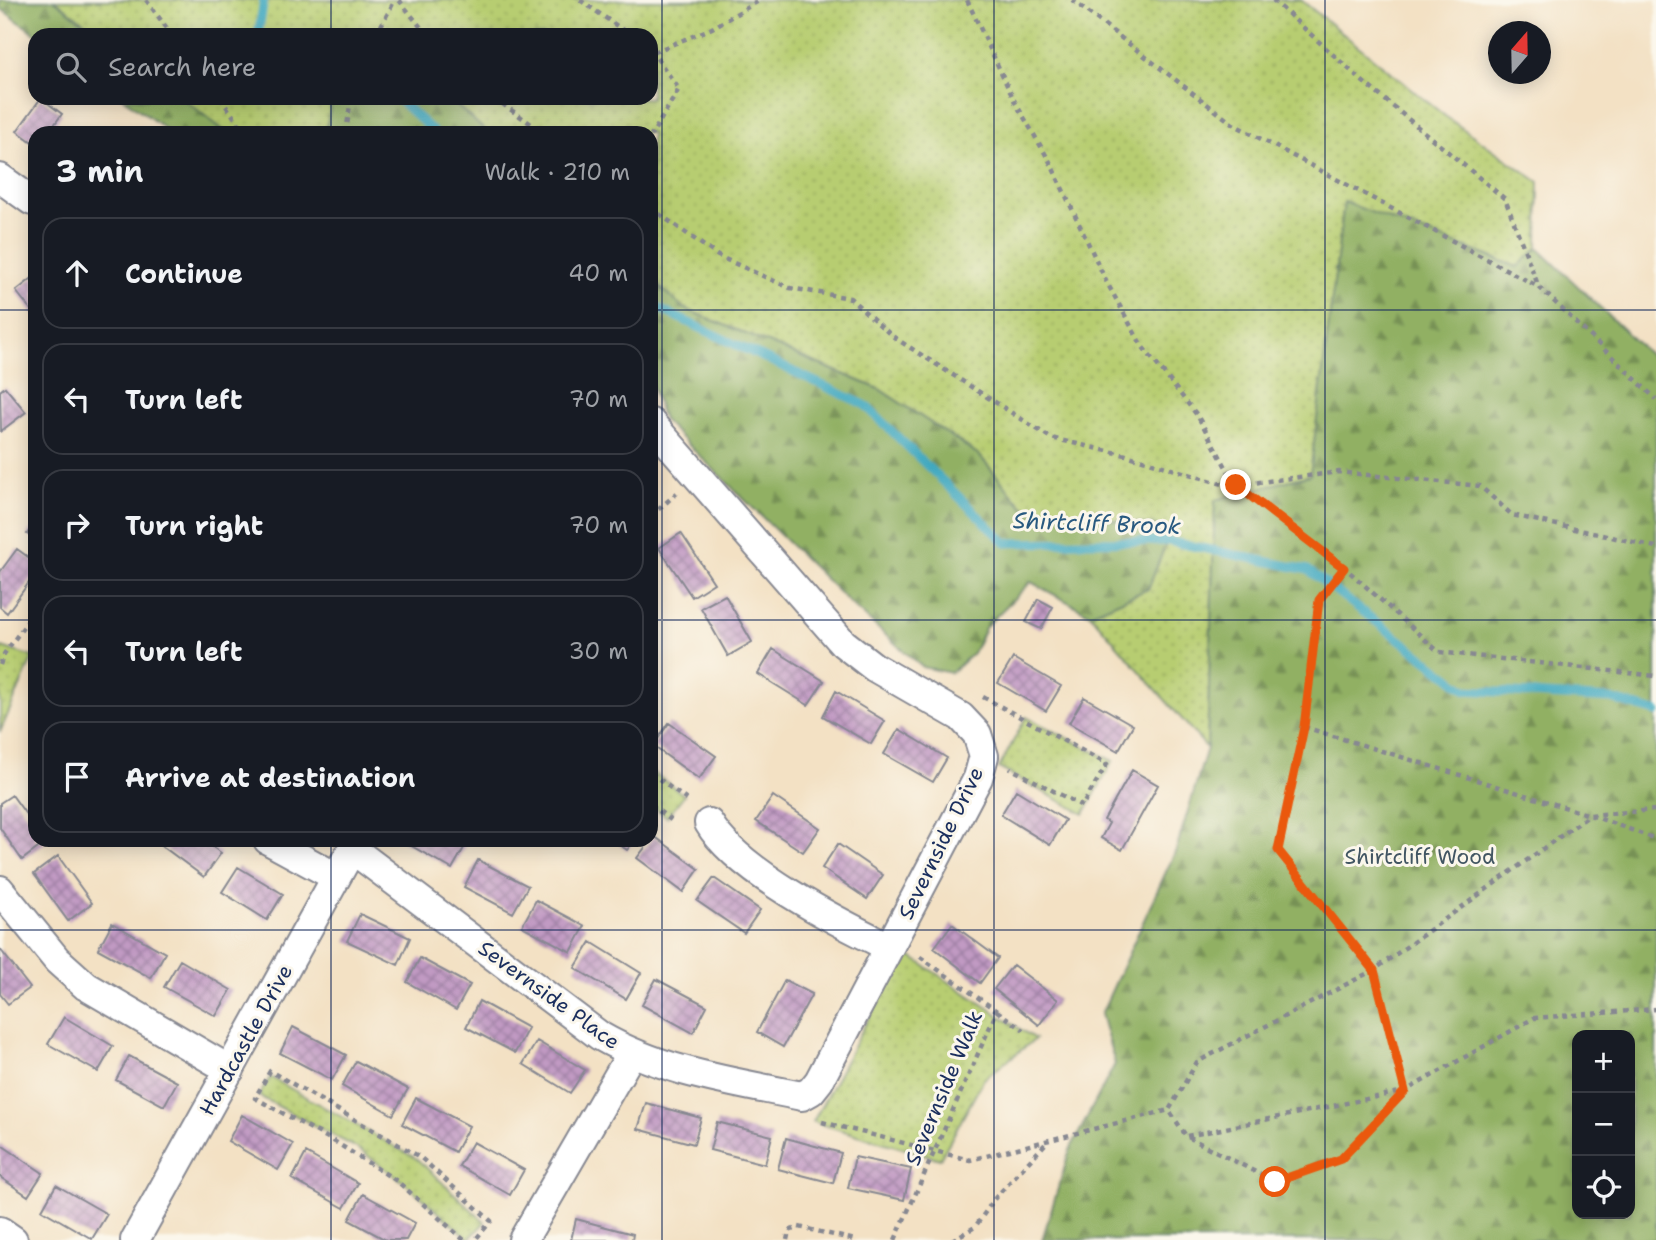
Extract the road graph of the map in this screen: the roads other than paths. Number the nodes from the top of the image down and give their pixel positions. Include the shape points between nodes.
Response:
1 (0, 178) edge
2 (28, 198) edge
3 (658, 431) edge
4 (709, 823) dead end
5 (281, 847) edge
6 (354, 847) edge
7 (358, 847) edge
8 (336, 877) junction
9 (0, 890) edge
10 (897, 947) junction
11 (631, 1054) junction
12 (230, 1070) junction
13 (811, 1091) joint
14 (0, 1231) edge
15 (13, 1240) edge
16 (135, 1240) edge
17 (523, 1240) edge

1 - 2 street
3 - 10 street, Severnside Drive via 843,643 874,667 961,717 977,734 984,756 978,778
4 - 10 street via 719,841 807,903
5 - 8 street
6 - 8 street, Hardcastle Drive
7 - 11 street, Severnside Place via 600,1036
8 - 12 street, Hardcastle Drive
9 - 12 street via 57,960 86,986
10 - 13 street, Severnside Drive
11 - 13 street, Severnside Place via 727,1081 802,1096
11 - 17 street
12 - 16 street, Hardcastle Drive
14 - 15 street

